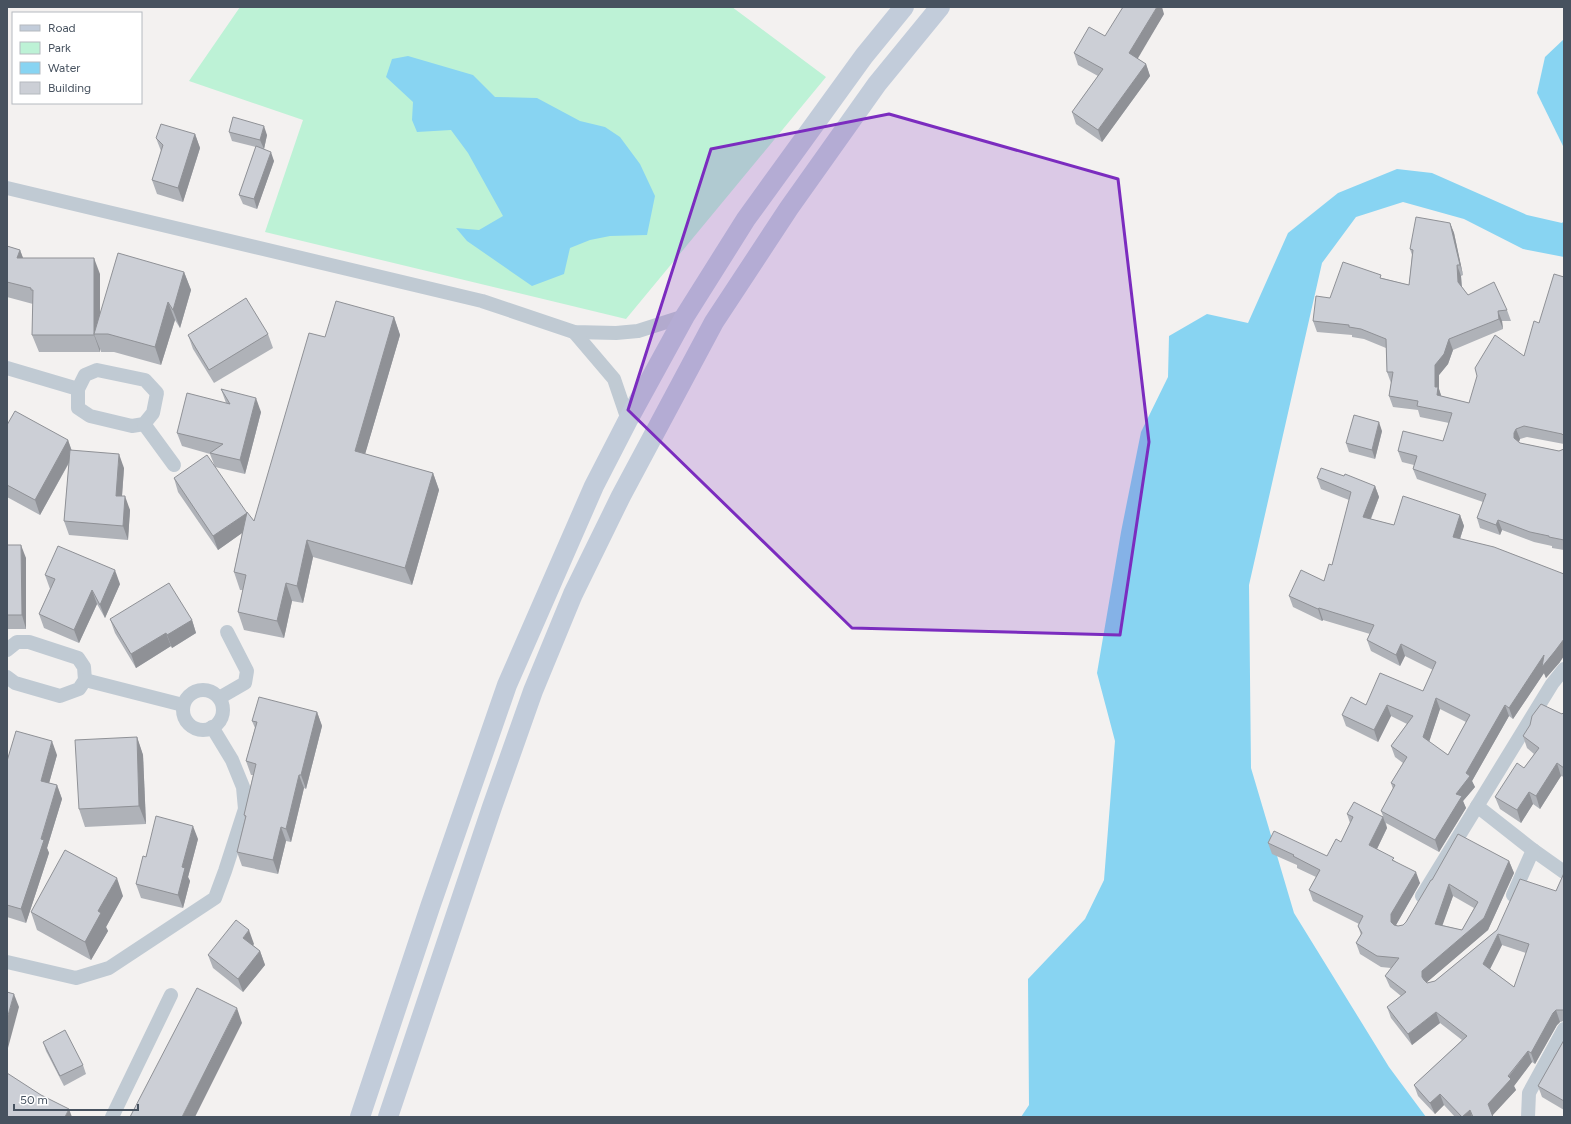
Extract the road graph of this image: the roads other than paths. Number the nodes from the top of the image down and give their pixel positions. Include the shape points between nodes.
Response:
1 (904, 7) edge
2 (940, 7) edge
3 (7, 188) edge
4 (685, 316) junction
5 (574, 332) junction
6 (7, 368) edge
7 (78, 389) junction
8 (628, 420) junction
9 (144, 424) junction
10 (174, 465) dead end
11 (227, 632) dead end
12 (7, 650) edge
13 (1564, 669) edge
14 (7, 678) edge
15 (85, 680) junction
16 (219, 698) junction
17 (183, 705) junction
18 (212, 727) junction
19 (1477, 806) junction
20 (1532, 850) junction
21 (1564, 872) edge
22 (1509, 905) edge
23 (1414, 910) edge
24 (7, 962) edge
25 (171, 995) dead end
26 (1564, 1029) edge
27 (112, 1117) edge
28 (360, 1117) edge
29 (388, 1117) edge
30 (1528, 1117) edge

1 - 4 main road via 864,56 746,219
2 - 29 main road via 877,84 789,208 714,322 621,496 573,594 533,691
3 - 5 street via 482,302
4 - 5 street via 638,331
4 - 8 main road
5 - 8 street via 614,379
6 - 7 street
7 - 9 street via 78,408 90,416 132,426
7 - 9 street via 85,375 97,370 145,380 157,393 153,414
8 - 28 main road via 594,486 507,685
9 - 10 street
11 - 16 street via 247,671 245,683
12 - 15 street via 17,642 29,642 78,658 84,667
13 - 19 street via 1552,684
14 - 15 street via 15,683 60,696 79,689
15 - 17 street
16 - 17 street via 213,691 199,689 188,695
16 - 18 street via 223,714 220,721
17 - 18 street via 182,714 190,726 202,730
18 - 24 street via 232,760 243,787 245,809 215,898 109,968 76,978
19 - 20 street
19 - 23 street
20 - 21 street
20 - 22 street
25 - 27 street
26 - 30 street via 1529,1093

